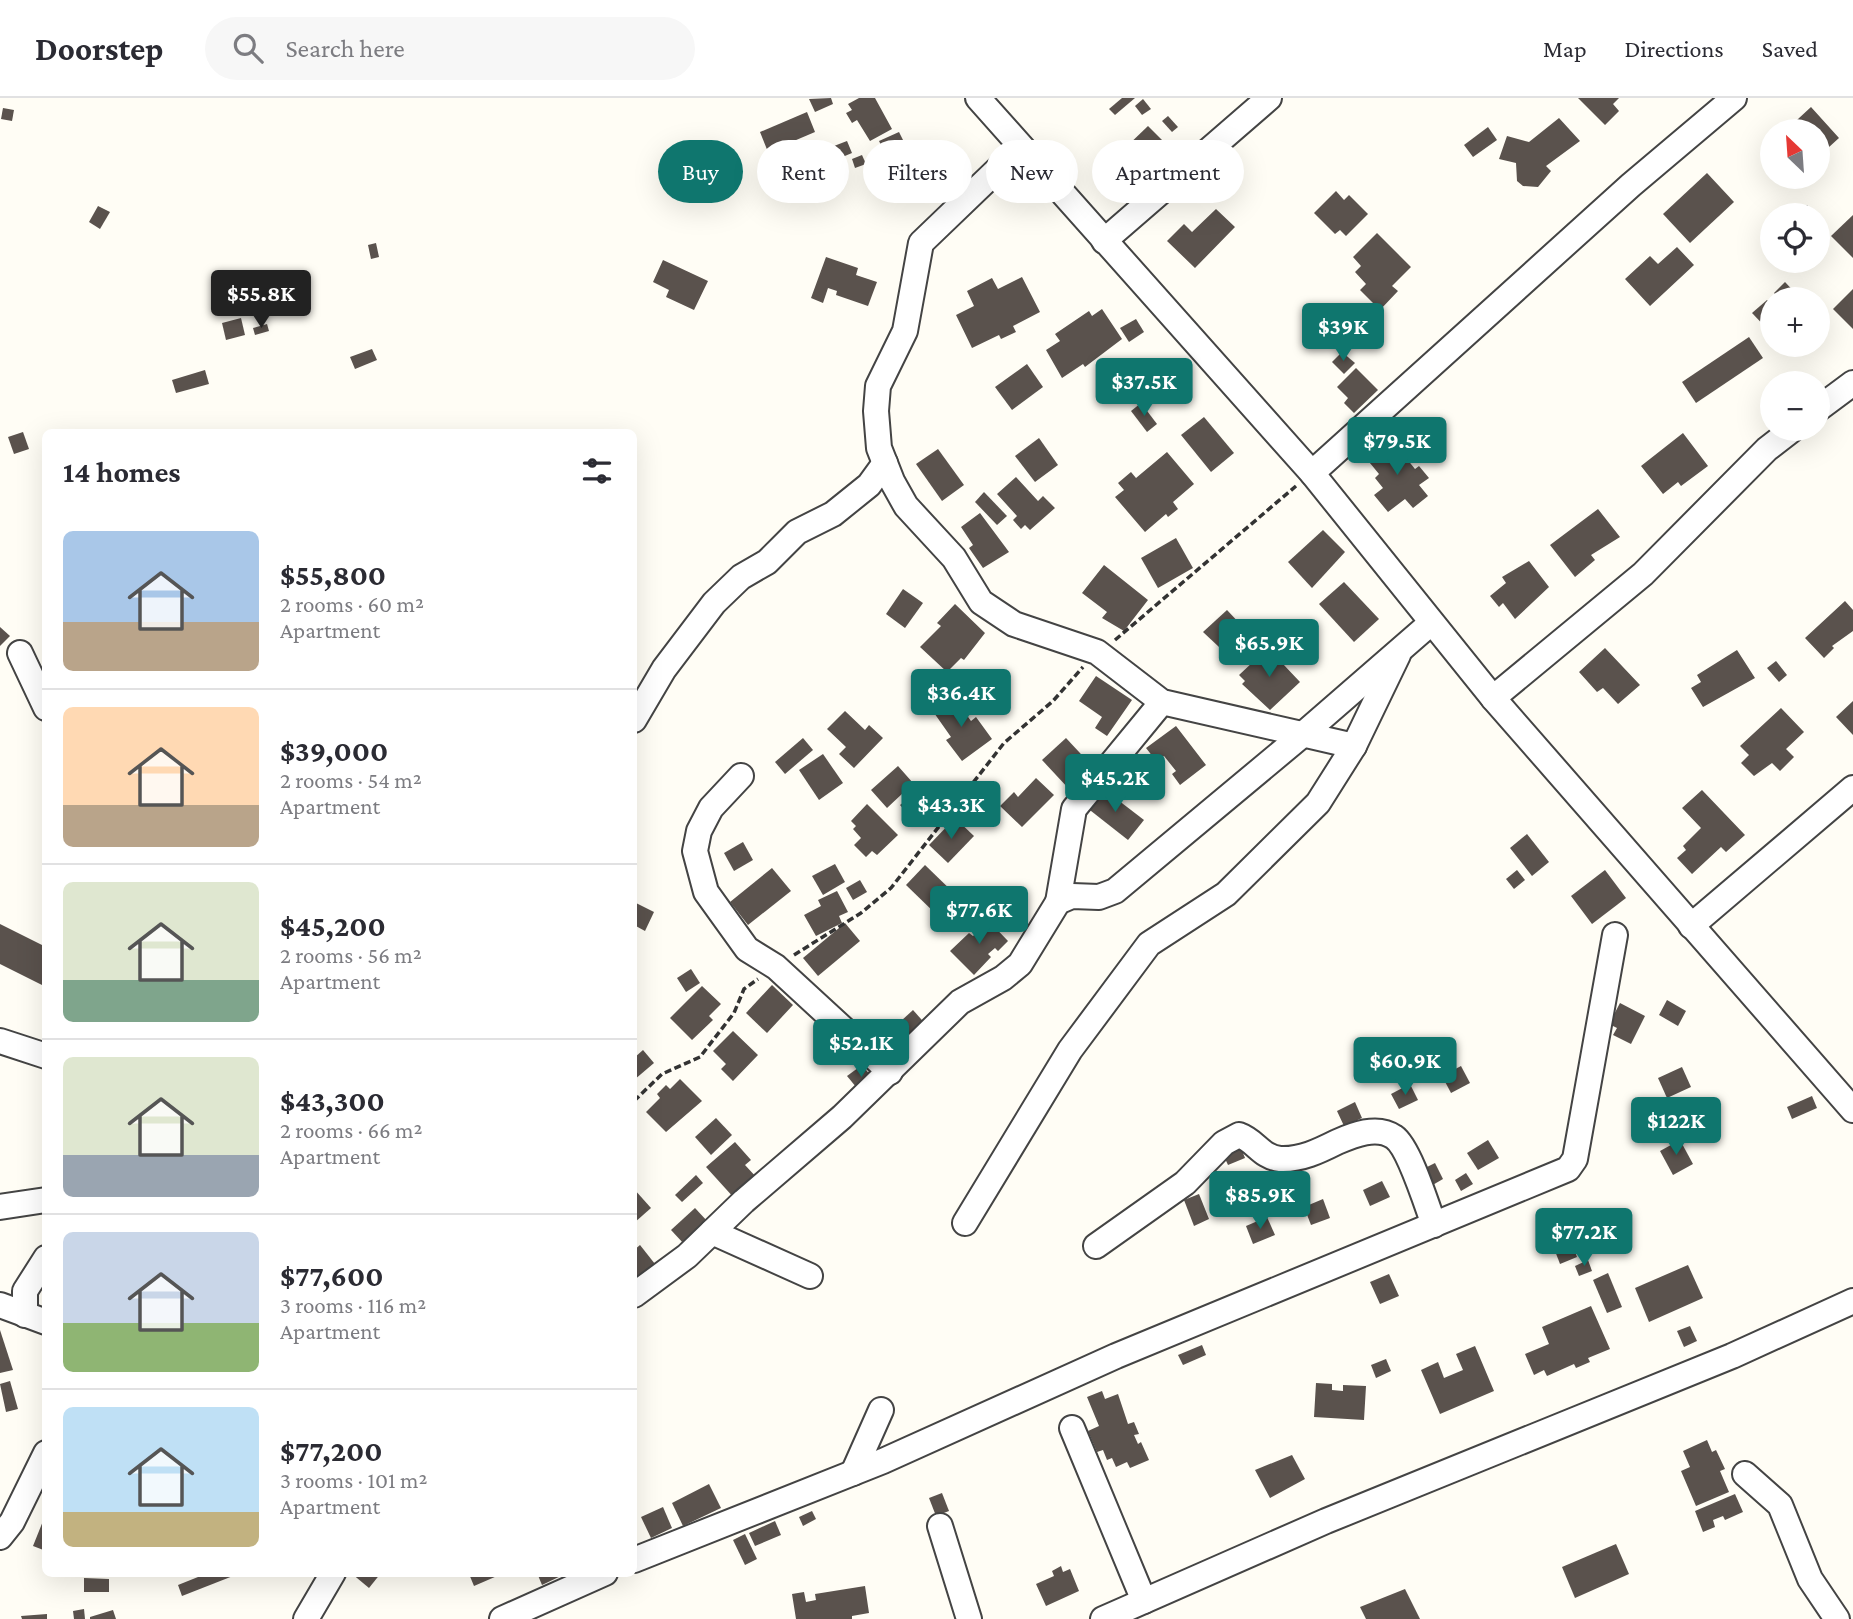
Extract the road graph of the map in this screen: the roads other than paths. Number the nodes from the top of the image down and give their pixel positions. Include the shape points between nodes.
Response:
1 (978, 98) edge
2 (1269, 98) edge
3 (1734, 98) edge
4 (1015, 140) edge
5 (986, 180) edge
6 (1070, 203) edge
7 (1104, 241) junction
8 (1853, 383) edge
9 (1830, 400) edge
10 (1777, 441) edge
11 (885, 463) junction
12 (1312, 472) junction
13 (1431, 623) junction
14 (1402, 648) junction
15 (20, 653) dead end
16 (1493, 698) junction
17 (42, 700) edge
18 (1162, 702) junction
19 (637, 715) edge
20 (1301, 736) junction
21 (1354, 746) junction
22 (741, 776) dead end
23 (1853, 788) edge
24 (1058, 902) junction
25 (1691, 926) junction
26 (1615, 935) dead end
27 (0, 1041) edge
28 (42, 1055) edge
29 (890, 1072) junction
30 (1853, 1110) edge
31 (42, 1201) edge
32 (0, 1207) edge
33 (965, 1223) dead end
34 (1434, 1225) junction
35 (712, 1232) junction
36 (1096, 1246) dead end
37 (42, 1264) edge
38 (810, 1276) dead end
39 (637, 1293) edge
40 (1853, 1301) edge
41 (0, 1305) edge
42 (35, 1319) edge
43 (881, 1410) dead end
44 (1072, 1428) dead end
45 (42, 1460) edge
46 (853, 1473) junction
47 (1745, 1474) dead end
48 (940, 1526) dead end
49 (0, 1537) edge
50 (637, 1559) edge
51 (331, 1577) edge
52 (595, 1577) edge
53 (1144, 1601) junction
54 (306, 1619) edge
55 (502, 1619) edge
56 (969, 1619) edge
57 (1103, 1619) edge
58 (1837, 1619) edge

1 - 4 street
2 - 7 street
3 - 12 street
5 - 11 street via 920,243 905,331 878,386 879,448
6 - 7 street
7 - 12 street
8 - 9 street
10 - 16 street via 1643,574
11 - 18 street via 906,506 954,558 981,602 1014,625 1097,652
11 - 19 street via 869,485 833,514 797,532 714,603 664,668
12 - 13 street
13 - 14 street
13 - 16 street
14 - 20 street
14 - 21 street
15 - 17 street
16 - 25 street
18 - 20 street
18 - 24 street via 1074,809
20 - 21 street
20 - 24 street via 1115,891
21 - 33 street via 1318,803 1263,859 1226,894 1149,944 1070,1049
22 - 29 street via 711,808 699,831 695,851 706,892 747,949 776,967
23 - 25 street
24 - 29 street via 1020,964 960,1002
25 - 30 street
26 - 34 street via 1575,1159 1568,1169
27 - 28 street
29 - 35 street
31 - 32 street
34 - 36 street via 1395,1137 1377,1131 1360,1133 1312,1154 1281,1159 1268,1157 1239,1135 1224,1143 1185,1183
34 - 46 street via 1116,1356
35 - 38 street
35 - 39 street
37 - 42 street via 25,1291
40 - 53 street via 1732,1356 1326,1521
41 - 42 street
43 - 46 street
44 - 53 street
45 - 49 street
46 - 50 street
47 - 58 street via 1780,1505 1810,1579
48 - 56 street
51 - 54 street
52 - 55 street
53 - 57 street

